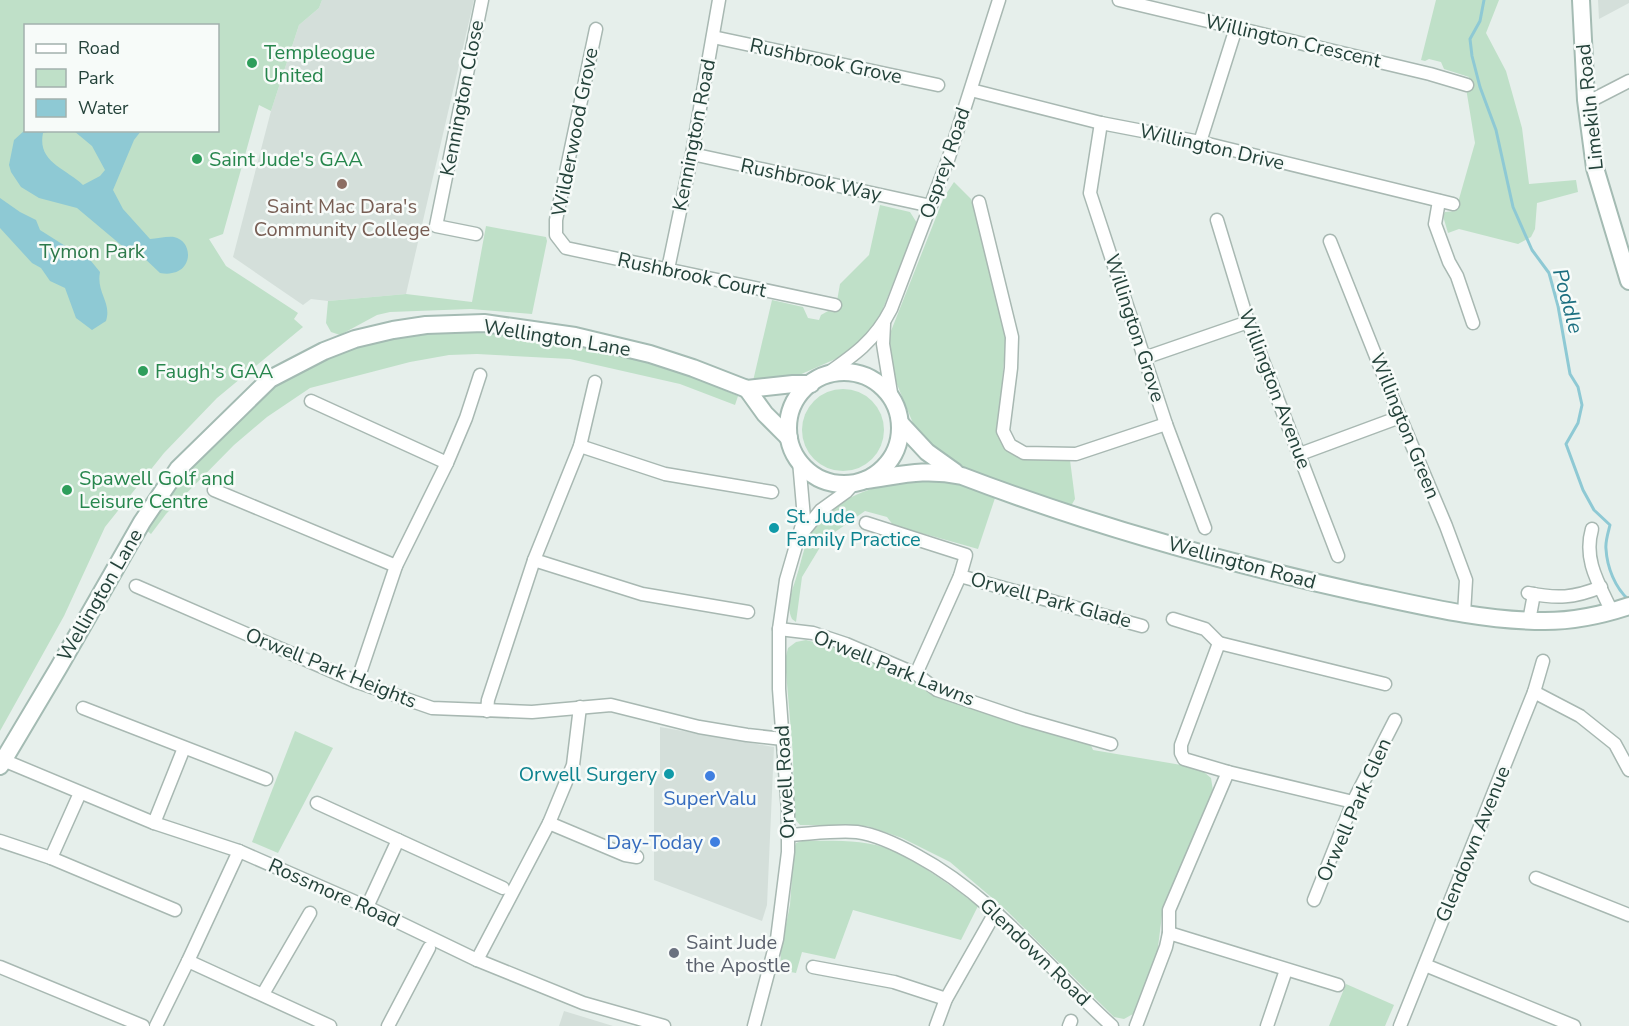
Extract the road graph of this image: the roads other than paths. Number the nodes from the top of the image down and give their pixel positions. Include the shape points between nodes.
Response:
1 (482, 0) edge
2 (719, 0) edge
3 (999, 0) edge
4 (1119, 0) edge
5 (1581, 0) edge
6 (1236, 28) junction
7 (596, 29) dead end
8 (713, 37) junction
9 (1629, 81) edge
10 (938, 85) dead end
11 (1467, 85) dead end
12 (971, 90) junction
13 (1586, 100) junction
14 (1101, 123) junction
15 (1200, 142) junction
16 (692, 154) junction
17 (1439, 201) junction
18 (979, 202) dead end
19 (1454, 204) dead end
20 (931, 206) junction
21 (1217, 220) dead end
22 (476, 234) dead end
23 (556, 235) joint
24 (1330, 241) dead end
25 (1626, 262) edge
26 (668, 269) junction
27 (1629, 281) edge
28 (835, 305) dead end
29 (1248, 322) junction
30 (1473, 323) dead end
31 (884, 324) junction
32 (1144, 358) junction
33 (480, 375) dead end
34 (817, 380) junction
35 (596, 382) dead end
36 (747, 389) junction
37 (892, 399) junction
38 (311, 401) dead end
39 (1400, 417) junction
40 (900, 423) junction
41 (1166, 424) junction
42 (789, 438) junction
43 (580, 446) junction
44 (1300, 454) junction
45 (799, 460) junction
46 (447, 464) junction
47 (962, 476) junction
48 (860, 481) junction
49 (214, 489) dead end
50 (772, 492) dead end
51 (866, 523) dead end
52 (1205, 528) dead end
53 (1592, 529) dead end
54 (798, 538) junction
55 (1338, 556) dead end
56 (534, 560) junction
57 (396, 566) junction
58 (960, 576) junction
59 (136, 586) dead end
60 (1601, 587) junction
61 (1621, 609) edge
62 (748, 612) dead end
63 (1464, 614) junction
64 (1173, 619) dead end
65 (1529, 621) junction
66 (1142, 626) dead end
67 (779, 629) junction
68 (1219, 644) junction
69 (1544, 661) dead end
70 (916, 674) junction
71 (357, 682) junction
72 (1385, 684) dead end
73 (1534, 692) junction
74 (580, 707) junction
75 (83, 708) dead end
76 (487, 711) junction
77 (1395, 720) dead end
78 (783, 739) junction
79 (1111, 744) dead end
80 (184, 748) junction
81 (2, 763) edge
82 (1629, 770) edge
83 (1228, 772) junction
84 (267, 779) dead end
85 (80, 793) junction
86 (317, 802) dead end
87 (1353, 802) junction
88 (154, 823) junction
89 (549, 823) junction
90 (788, 835) junction
91 (398, 840) junction
92 (0, 841) edge
93 (239, 851) junction
94 (51, 858) junction
95 (637, 858) dead end
96 (1536, 878) dead end
97 (503, 888) dead end
98 (1314, 900) dead end
99 (367, 907) junction
100 (175, 910) dead end
101 (996, 911) junction
102 (310, 913) dead end
103 (1629, 915) edge
104 (1169, 933) junction
105 (429, 948) dead end
106 (477, 960) junction
107 (188, 961) junction
108 (1425, 965) junction
109 (0, 967) edge
110 (813, 967) dead end
111 (1286, 970) junction
112 (1338, 985) dead end
113 (263, 994) junction
114 (946, 999) junction
115 (143, 1026) edge
116 (156, 1026) edge
117 (330, 1026) edge
118 (388, 1026) edge
119 (664, 1026) edge
120 (754, 1026) edge
121 (936, 1026) edge
122 (1112, 1026) edge
123 (1136, 1026) edge
124 (1267, 1026) edge
125 (1400, 1026) edge
126 (1575, 1026) edge

1 - 22 street, Kennington Close via 436,226
2 - 8 street, Kennington Road
3 - 12 street, Osprey Road
4 - 6 street, Willington Crescent
5 - 13 street, Limekiln Road
6 - 11 street, Willington Crescent
6 - 15 street
7 - 23 street, Wilderwood Grove
8 - 10 street, Rushbrook Grove
8 - 16 street, Kennington Road
9 - 13 street
12 - 14 street, Willington Drive
12 - 20 street, Osprey Road
13 - 25 street, Limekiln Road via 1595,168
14 - 15 street, Willington Drive
14 - 32 street, Willington Grove via 1090,193
15 - 17 street, Willington Drive
16 - 20 street, Rushbrook Way
16 - 26 street, Kennington Road
17 - 19 street, Willington Drive
17 - 30 street via 1435,224
18 - 41 street via 1012,337 1003,431 1010,446 1024,453 1076,454
20 - 31 street, Osprey Road
21 - 29 street, Willington Avenue
23 - 26 street, Rushbrook Court via 566,248
24 - 39 street, Willington Green
25 - 27 street, Limekiln Road
26 - 28 street, Rushbrook Court
29 - 32 street
29 - 44 street, Willington Avenue
31 - 34 street, Osprey Road via 862,350
31 - 37 street, Osprey Road via 883,344
32 - 41 street, Willington Grove
33 - 46 street
34 - 36 street, Wellington Lane
34 - 37 street via 843,373 863,376
34 - 42 street via 792,408
35 - 43 street
36 - 42 street
36 - 81 street, Wellington Lane via 650,354 575,336 484,323 393,330 355,339 298,363 270,379 178,469 160,492
37 - 40 street
38 - 46 street
39 - 44 street
39 - 63 street, Willington Green via 1466,580
40 - 47 street, Wellington Road via 927,452
40 - 48 street via 898,443 886,466
41 - 52 street, Willington Grove
42 - 45 street
43 - 50 street via 665,474
43 - 56 street
44 - 55 street, Willington Avenue
45 - 48 street via 819,478 840,484
45 - 54 street, Orwell Road via 804,518
46 - 57 street
47 - 48 street, Wellington Road via 914,471
47 - 63 street, Wellington Road via 1098,524 1282,575
48 - 54 street, Orwell Road via 821,510
49 - 57 street
51 - 58 street, Orwell Park Glade via 966,555
53 - 60 street, Wellington Road via 1589,560
54 - 67 street, Orwell Road via 786,580
56 - 62 street via 642,594
56 - 76 street
57 - 71 street
58 - 66 street, Orwell Park Glade
58 - 70 street, Orwell Park Glade
59 - 71 street, Orwell Park Heights
60 - 61 street, Wellington Road
60 - 65 street via 1564,598 1531,594
61 - 65 street, Wellington Road via 1564,620
63 - 65 street, Wellington Road
64 - 68 street via 1205,629
67 - 70 street, Orwell Park Lawns via 813,633
67 - 78 street, Orwell Road
68 - 72 street
68 - 83 street via 1181,753 1184,759
69 - 73 street, Glendown Avenue
70 - 79 street, Orwell Park Lawns via 938,690
71 - 76 street, Orwell Park Heights via 432,708
73 - 82 street via 1580,716 1614,744
73 - 108 street, Glendown Avenue
74 - 76 street, Orwell Park Heights
74 - 78 street, Orwell Park Heights via 611,705 699,727
74 - 89 street via 573,765
75 - 80 street
77 - 87 street, Orwell Park Glen
78 - 90 street, Orwell Road
80 - 84 street
80 - 88 street
81 - 85 street, Rossmore Road
83 - 87 street
83 - 104 street via 1169,910
85 - 88 street, Rossmore Road
85 - 94 street
86 - 91 street
87 - 98 street, Orwell Park Glen
88 - 93 street, Rossmore Road
89 - 95 street
89 - 106 street
90 - 101 street, Glendown Road via 856,832 892,842 946,872
90 - 120 street, Orwell Road via 777,939
91 - 97 street
91 - 99 street
92 - 94 street
93 - 99 street, Rossmore Road
93 - 107 street
94 - 100 street
96 - 103 street
99 - 106 street, Rossmore Road
101 - 114 street
101 - 122 street, Glendown Road
102 - 113 street
104 - 111 street
104 - 123 street
105 - 118 street
106 - 119 street, Rossmore Road via 583,1003
107 - 113 street
107 - 116 street
108 - 125 street, Glendown Avenue
108 - 126 street
109 - 115 street
110 - 114 street via 894,982
111 - 112 street
111 - 124 street
113 - 117 street
114 - 121 street

